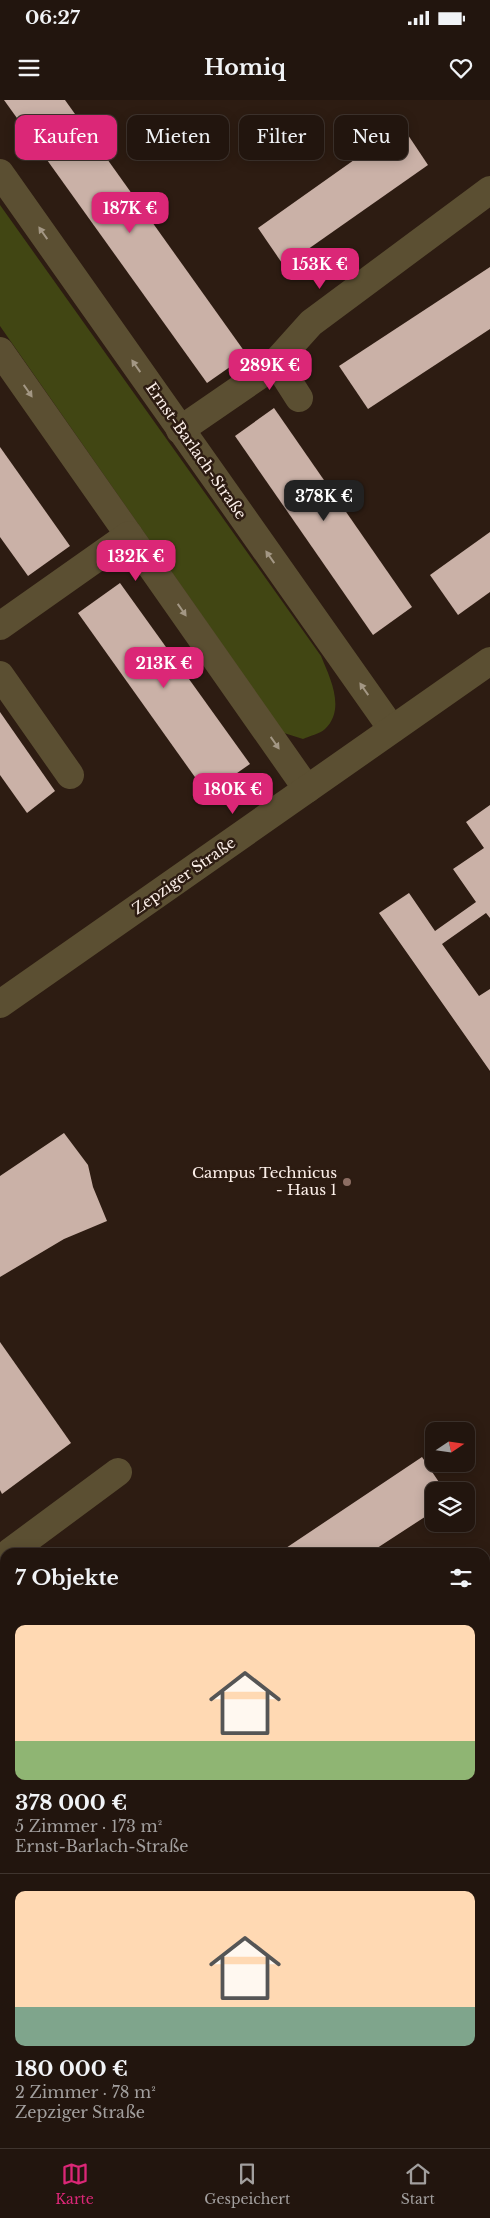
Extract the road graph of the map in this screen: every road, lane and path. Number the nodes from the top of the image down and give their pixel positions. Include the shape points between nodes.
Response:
1 (0, 173) edge
2 (490, 190) edge
3 (0, 351) edge
4 (276, 362) junction
5 (299, 398) dead end
6 (180, 430) junction
7 (129, 535) junction
8 (0, 626) edge
9 (490, 661) edge
10 (0, 676) edge
11 (392, 729) junction
12 (70, 775) dead end
13 (307, 788) junction
14 (0, 1004) edge
15 (118, 1472) dead end
16 (15, 1548) edge

6 -> 1 street, Ernst-Barlach-Straße
2 - 4 street via 311,323
3 -> 7 street
4 - 5 street
4 - 6 street
11 -> 6 street, Ernst-Barlach-Straße
7 - 8 street
7 -> 13 street
9 - 11 street, Zepziger Straße
10 - 12 street
11 - 13 street, Zepziger Straße
13 - 14 street, Zepziger Straße
15 - 16 street

